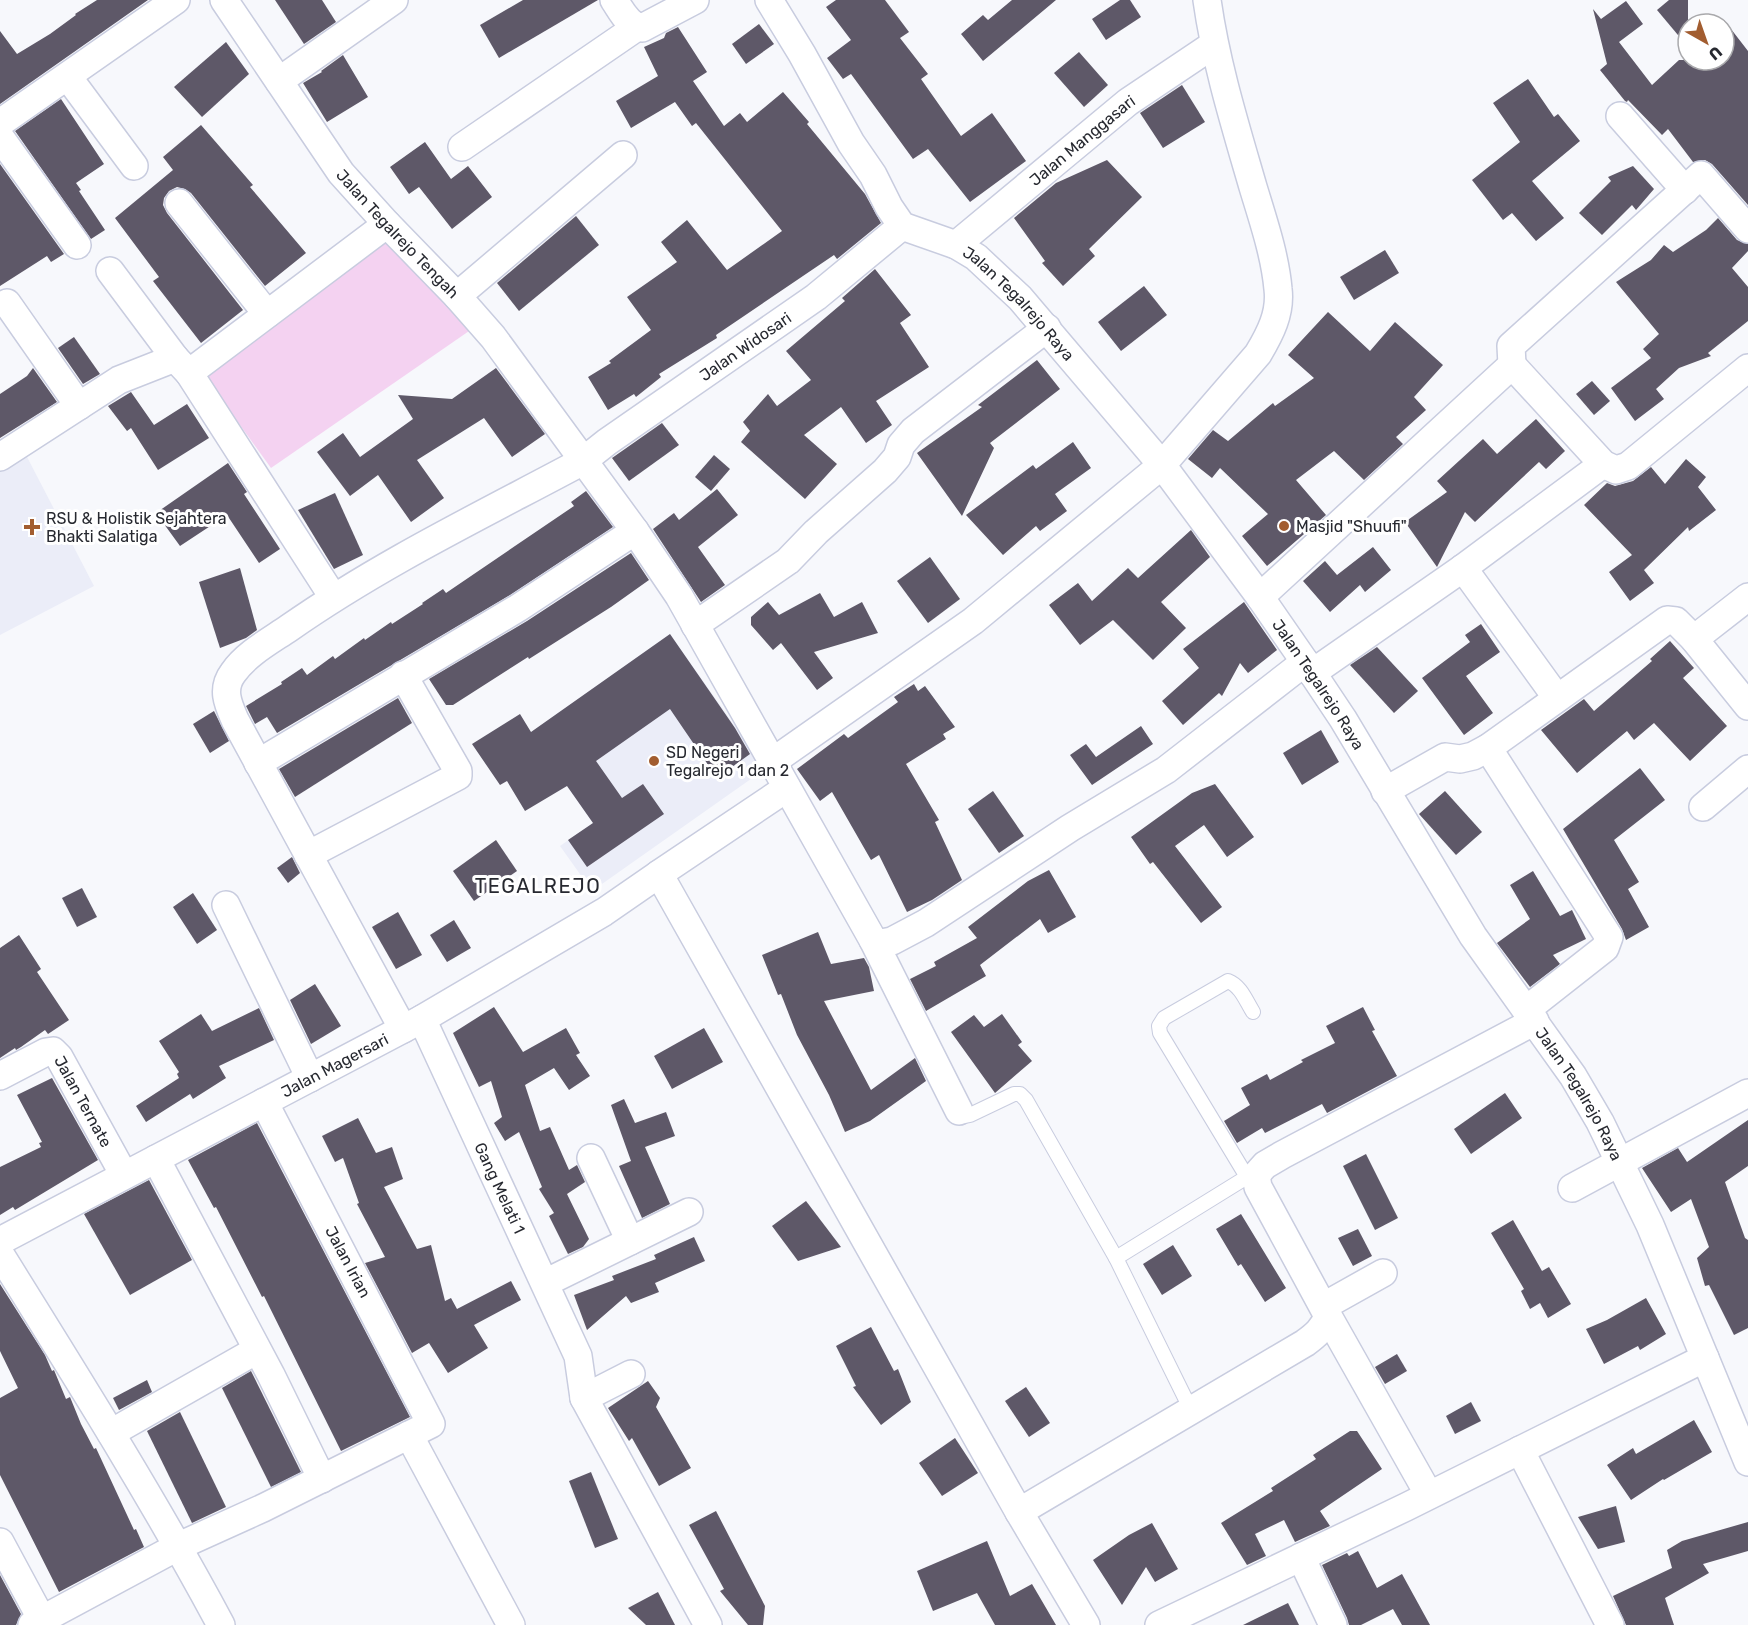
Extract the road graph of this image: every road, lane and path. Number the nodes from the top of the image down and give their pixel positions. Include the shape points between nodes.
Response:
1 (176, 0) edge
2 (224, 0) edge
3 (394, 0) edge
4 (614, 0) edge
5 (694, 0) edge
6 (769, 0) edge
7 (1207, 0) edge
8 (637, 27) junction
9 (1214, 45) junction
10 (68, 77) junction
11 (279, 81) junction
12 (1620, 117) dead end
13 (0, 123) edge
14 (0, 137) edge
15 (462, 147) dead end
16 (623, 155) dead end
17 (134, 166) dead end
18 (1685, 190) junction
19 (179, 203) dead end
20 (387, 224) junction
21 (902, 226) junction
22 (1748, 229) edge
23 (76, 245) dead end
24 (956, 245) junction
25 (110, 271) dead end
26 (457, 296) junction
27 (7, 303) dead end
28 (267, 314) junction
29 (1047, 328) junction
30 (1512, 365) junction
31 (182, 366) junction
32 (1748, 368) edge
33 (79, 406) junction
34 (595, 451) junction
35 (0, 457) edge
36 (1162, 465) junction
37 (1603, 465) junction
38 (635, 531) junction
39 (1462, 568) junction
40 (333, 597) junction
41 (1260, 597) junction
42 (1748, 597) edge
43 (695, 625) junction
44 (1694, 639) junction
45 (1309, 667) junction
46 (403, 675) junction
47 (1557, 698) junction
48 (1748, 706) edge
49 (1488, 748) junction
50 (772, 762) junction
51 (258, 763) junction
52 (1748, 769) edge
53 (787, 788) junction
54 (1385, 791) junction
55 (1704, 807) dead end
56 (308, 855) junction
57 (659, 874) junction
58 (226, 905) dead end
59 (873, 940) junction
60 (1253, 1012) dead end
61 (1530, 1016) junction
62 (412, 1024) junction
63 (0, 1076) edge
64 (310, 1078) junction
65 (1748, 1093) edge
66 (264, 1102) junction
67 (959, 1111) joint
68 (591, 1158) dead end
69 (156, 1159) junction
70 (1620, 1161) junction
71 (124, 1175) junction
72 (1252, 1176) junction
73 (1572, 1188) dead end
74 (689, 1212) dead end
75 (0, 1241) edge
76 (630, 1241) junction
77 (0, 1254) edge
78 (1116, 1258) junction
79 (1383, 1273) dead end
80 (545, 1283) junction
81 (1326, 1311) junction
82 (257, 1350) junction
83 (1705, 1358) junction
84 (631, 1374) dead end
85 (584, 1398) junction
86 (1191, 1410) junction
87 (420, 1430) junction
88 (111, 1433) junction
89 (1520, 1450) junction
90 (1748, 1462) edge
91 (322, 1479) junction
92 (1429, 1496) junction
93 (1019, 1512) junction
94 (0, 1542) edge
95 (179, 1546) junction
96 (1301, 1557) junction
97 (37, 1622) edge
98 (221, 1625) edge
99 (511, 1625) edge
100 (708, 1625) edge
101 (1086, 1625) edge
102 (1159, 1625) edge
103 (1333, 1625) edge
104 (1610, 1625) edge

1 - 10 street
2 - 11 street, Jalan Tegalrejo Tengah
3 - 11 street
4 - 8 street
5 - 8 street via 651,24
6 - 21 street
7 - 9 street
8 - 15 street
9 - 24 street, Jalan Manggasari via 1128,102
9 - 36 street via 1268,240 1279,290 1277,313 1258,354
10 - 13 street
10 - 17 street
11 - 20 street, Jalan Tegalrejo Tengah via 341,173
12 - 18 street
14 - 23 street
16 - 26 street
18 - 22 street via 1701,175
18 - 30 street via 1511,346
19 - 28 street
20 - 26 street, Jalan Tegalrejo Tengah
20 - 28 street
21 - 24 street, Jalan Tegalrejo Raya
21 - 34 street, Jalan Widosari via 816,297
24 - 29 street, Jalan Tegalrejo Raya via 976,257
25 - 31 street
26 - 34 street, Jalan Tegalrejo Tengah
27 - 33 street
28 - 31 street
29 - 36 street, Jalan Tegalrejo Raya
29 - 43 street via 913,431 885,471 788,561
30 - 37 street
30 - 41 street
31 - 33 street via 119,381
31 - 40 street
32 - 37 street via 1628,466 1616,470
33 - 35 street
34 - 38 street, Jalan Tegalrejo Tengah
34 - 40 street, Jalan Widosari
36 - 41 street, Jalan Tegalrejo Raya
36 - 50 street via 973,621
37 - 39 street
38 - 43 street, Jalan Tegalrejo Tengah
38 - 46 street via 518,608
39 - 45 street
39 - 47 street
40 - 51 street, Jalan Widosari via 245,659 231,674 225,691 228,705
41 - 45 street, Jalan Tegalrejo Raya
42 - 44 street
43 - 50 street, Jalan Tegalrejo Tengah
44 - 47 street via 1676,621 1667,620
44 - 48 street
45 - 54 street, Jalan Tegalrejo Raya
45 - 59 street via 1166,770 926,923 892,941
46 - 51 street
46 - 56 street via 458,776
47 - 49 street
49 - 54 street via 1460,759 1445,757
49 - 61 street via 1609,937 1605,948
50 - 53 street, Jalan Tegalrejo Tengah
51 - 56 street, Gang Melati 1
52 - 55 street
53 - 57 street, Jalan Magersari
53 - 59 street, Jalan Tegalrejo Tengah
54 - 61 street, Jalan Tegalrejo Raya via 1473,936
56 - 62 street, Gang Melati 1
57 - 62 street, Jalan Magersari via 604,912
57 - 93 street
58 - 64 street
59 - 67 street, Jalan Tegalrejo Tengah
60 - 72 lane via 1241,991 1228,981 1164,1018 1159,1026
61 - 70 street, Jalan Tegalrejo Raya via 1573,1076
61 - 72 street via 1282,1155
62 - 64 street, Jalan Magersari
62 - 80 street, Gang Melati 1
63 - 71 street, Jalan Ternate via 53,1051
64 - 66 street, Jalan Magersari
65 - 70 street
66 - 69 street, Jalan Magersari
66 - 87 street, Jalan Irian
67 - 78 lane via 965,1116 1020,1094
68 - 76 street
69 - 71 street, Jalan Magersari
69 - 82 street
70 - 73 street
70 - 83 street, Jalan Tegalrejo Raya
71 - 75 street, Jalan Magersari
72 - 78 lane
72 - 81 street
74 - 76 street
76 - 80 street
77 - 88 street
78 - 86 lane
79 - 81 street
80 - 85 street, Gang Melati 1 via 578,1356
81 - 86 street via 1324,1327 1317,1334
81 - 92 street
82 - 88 street
82 - 91 street
83 - 89 street
83 - 90 street, Jalan Tegalrejo Raya
84 - 85 street
85 - 100 street
86 - 93 street
87 - 91 street
87 - 99 street, Jalan Irian
88 - 95 street
89 - 92 street
89 - 104 street
91 - 95 street
92 - 96 street
93 - 101 street
94 - 97 street
95 - 97 street
95 - 98 street
96 - 102 street
96 - 103 street

